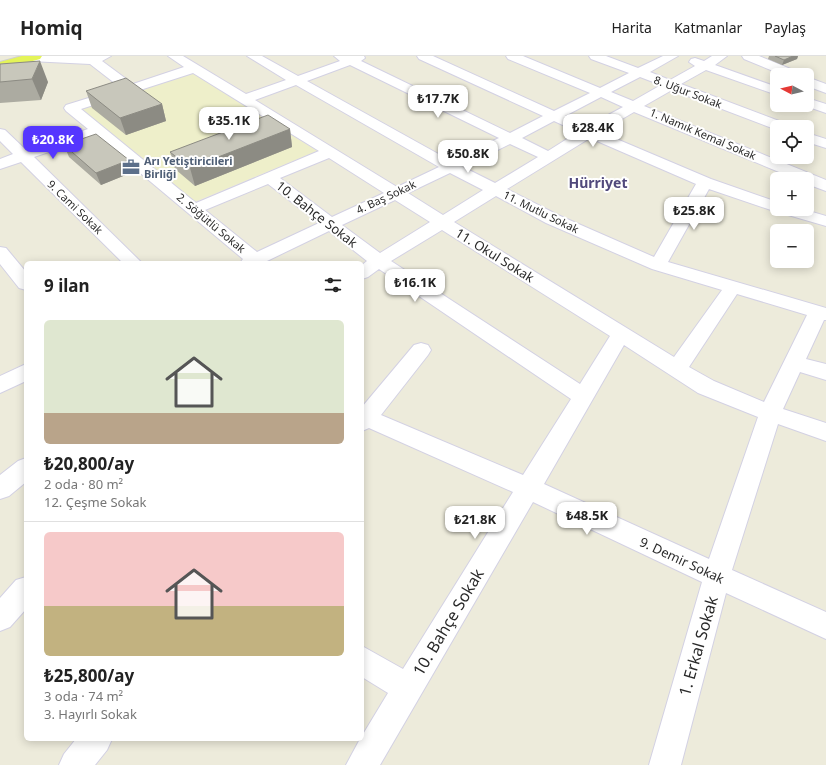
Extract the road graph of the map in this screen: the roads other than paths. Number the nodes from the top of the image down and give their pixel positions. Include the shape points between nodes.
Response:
1 (174, 56) edge
2 (253, 56) edge
3 (365, 56) edge
4 (423, 56) edge
5 (512, 56) edge
6 (595, 56) edge
7 (672, 56) edge
8 (677, 56) edge
9 (721, 56) edge
10 (748, 56) edge
11 (33, 57) edge
12 (99, 58) edge
13 (345, 59) edge
14 (0, 66) edge
15 (704, 66) junction
16 (195, 68) junction
17 (777, 68) edge
18 (640, 73) junction
19 (297, 80) junction
20 (814, 84) edge
21 (670, 85) junction
22 (826, 88) edge
23 (131, 89) junction
24 (770, 89) edge
25 (601, 92) junction
26 (246, 99) junction
27 (814, 104) edge
28 (634, 106) junction
29 (826, 108) edge
30 (554, 116) junction
31 (770, 122) edge
32 (96, 131) junction
33 (589, 132) junction
34 (0, 133) edge
35 (508, 139) junction
36 (814, 139) edge
37 (826, 144) edge
38 (330, 152) junction
39 (23, 156) junction
40 (549, 157) junction
41 (0, 164) edge
42 (451, 167) junction
43 (270, 178) junction
44 (705, 182) junction
45 (826, 186) edge
46 (496, 190) junction
47 (394, 192) junction
48 (770, 205) edge
49 (195, 208) junction
50 (808, 216) edge
51 (826, 221) edge
52 (442, 222) junction
53 (329, 224) junction
54 (0, 252) edge
55 (131, 261) edge
56 (253, 261) edge
57 (256, 261) edge
58 (378, 261) junction
59 (658, 265) junction
60 (7, 271) edge
61 (364, 272) edge
62 (24, 283) edge
63 (733, 287) junction
64 (821, 313) edge
65 (621, 334) junction
66 (421, 350) dead end
67 (794, 363) junction
68 (677, 369) junction
69 (826, 372) edge
70 (24, 373) edge
71 (0, 385) edge
72 (584, 396) junction
73 (770, 413) junction
74 (364, 417) edge
75 (364, 418) edge
76 (826, 432) edge
77 (24, 470) edge
78 (528, 488) junction
79 (0, 489) edge
80 (717, 576) junction
81 (24, 591) edge
82 (0, 618) edge
83 (826, 626) edge
84 (364, 661) edge
85 (408, 689) junction
86 (94, 741) edge
87 (74, 765) edge
88 (362, 765) edge
89 (665, 765) edge

1 - 16 street, 11. Okul Sokak
2 - 19 street, 11. Mutlu Sokak
3 - 13 street
4 - 30 street
5 - 25 street, 1. Namık Kemal Sokak
6 - 18 street, 8. Uğur Sokak
7 - 18 street, 4. Baş Sokak
8 - 15 street
9 - 15 street
10 - 17 street
11 - 12 street
11 - 14 main road
12 - 23 street
13 - 19 street
13 - 35 street
15 - 21 street
15 - 24 street
16 - 23 street
16 - 26 street, 11. Okul Sokak
18 - 21 street, 8. Uğur Sokak
18 - 25 street, 4. Baş Sokak
19 - 26 street
19 - 42 street, 11. Mutlu Sokak
20 - 22 street
21 - 28 street
21 - 31 street, 8. Uğur Sokak
23 - 32 street, 2. Söğütlü Sokak via 70,108
25 - 28 street, 1. Namık Kemal Sokak
25 - 30 street, 4. Baş Sokak
26 - 38 street, 11. Okul Sokak
27 - 29 street
28 - 33 street
28 - 45 street, 1. Namık Kemal Sokak
30 - 33 street
30 - 35 street, 4. Baş Sokak
32 - 39 street
32 - 49 street, 2. Söğütlü Sokak
33 - 40 street
33 - 44 street
34 - 39 street, 9. Cami Sokak
35 - 40 street
35 - 42 street, 4. Baş Sokak
36 - 37 street
38 - 43 street, 10. Bahçe Sokak
38 - 47 street, 11. Okul Sokak
39 - 41 street
39 - 55 street, 9. Cami Sokak
40 - 46 street
42 - 46 street, 11. Mutlu Sokak
42 - 47 street, 4. Baş Sokak
43 - 49 street, 10. Bahçe Sokak
43 - 53 street, 10. Bahçe Sokak
44 - 48 street
44 - 59 street
46 - 52 street
46 - 59 street, 11. Mutlu Sokak via 552,219
47 - 52 street, 11. Okul Sokak
47 - 53 street, 4. Baş Sokak
49 - 56 street, 2. Söğütlü Sokak
50 - 51 street
52 - 58 street
52 - 65 street, 11. Okul Sokak
53 - 57 street, 4. Baş Sokak
53 - 58 street, 10. Bahçe Sokak
54 - 60 street
58 - 61 street
58 - 72 street, 10. Bahçe Sokak
59 - 63 street, 11. Mutlu Sokak
60 - 62 street
63 - 64 street, 11. Mutlu Sokak
63 - 68 street
64 - 67 street, 1. Erkal Sokak
65 - 68 street, 11. Okul Sokak
65 - 72 street, 10. Bahçe Sokak
66 - 74 street
67 - 69 street
67 - 73 street, 1. Erkal Sokak
68 - 73 street, 11. Okul Sokak via 706,387
70 - 71 street
72 - 78 street, 10. Bahçe Sokak
73 - 76 street, 11. Okul Sokak
73 - 80 street, 1. Erkal Sokak
75 - 78 street, 9. Demir Sokak
77 - 79 street
78 - 80 street, 9. Demir Sokak
78 - 85 street, 10. Bahçe Sokak
80 - 83 street, 9. Demir Sokak
80 - 89 street, 1. Erkal Sokak
81 - 82 street
84 - 85 street
85 - 88 street, 10. Bahçe Sokak
86 - 87 street

